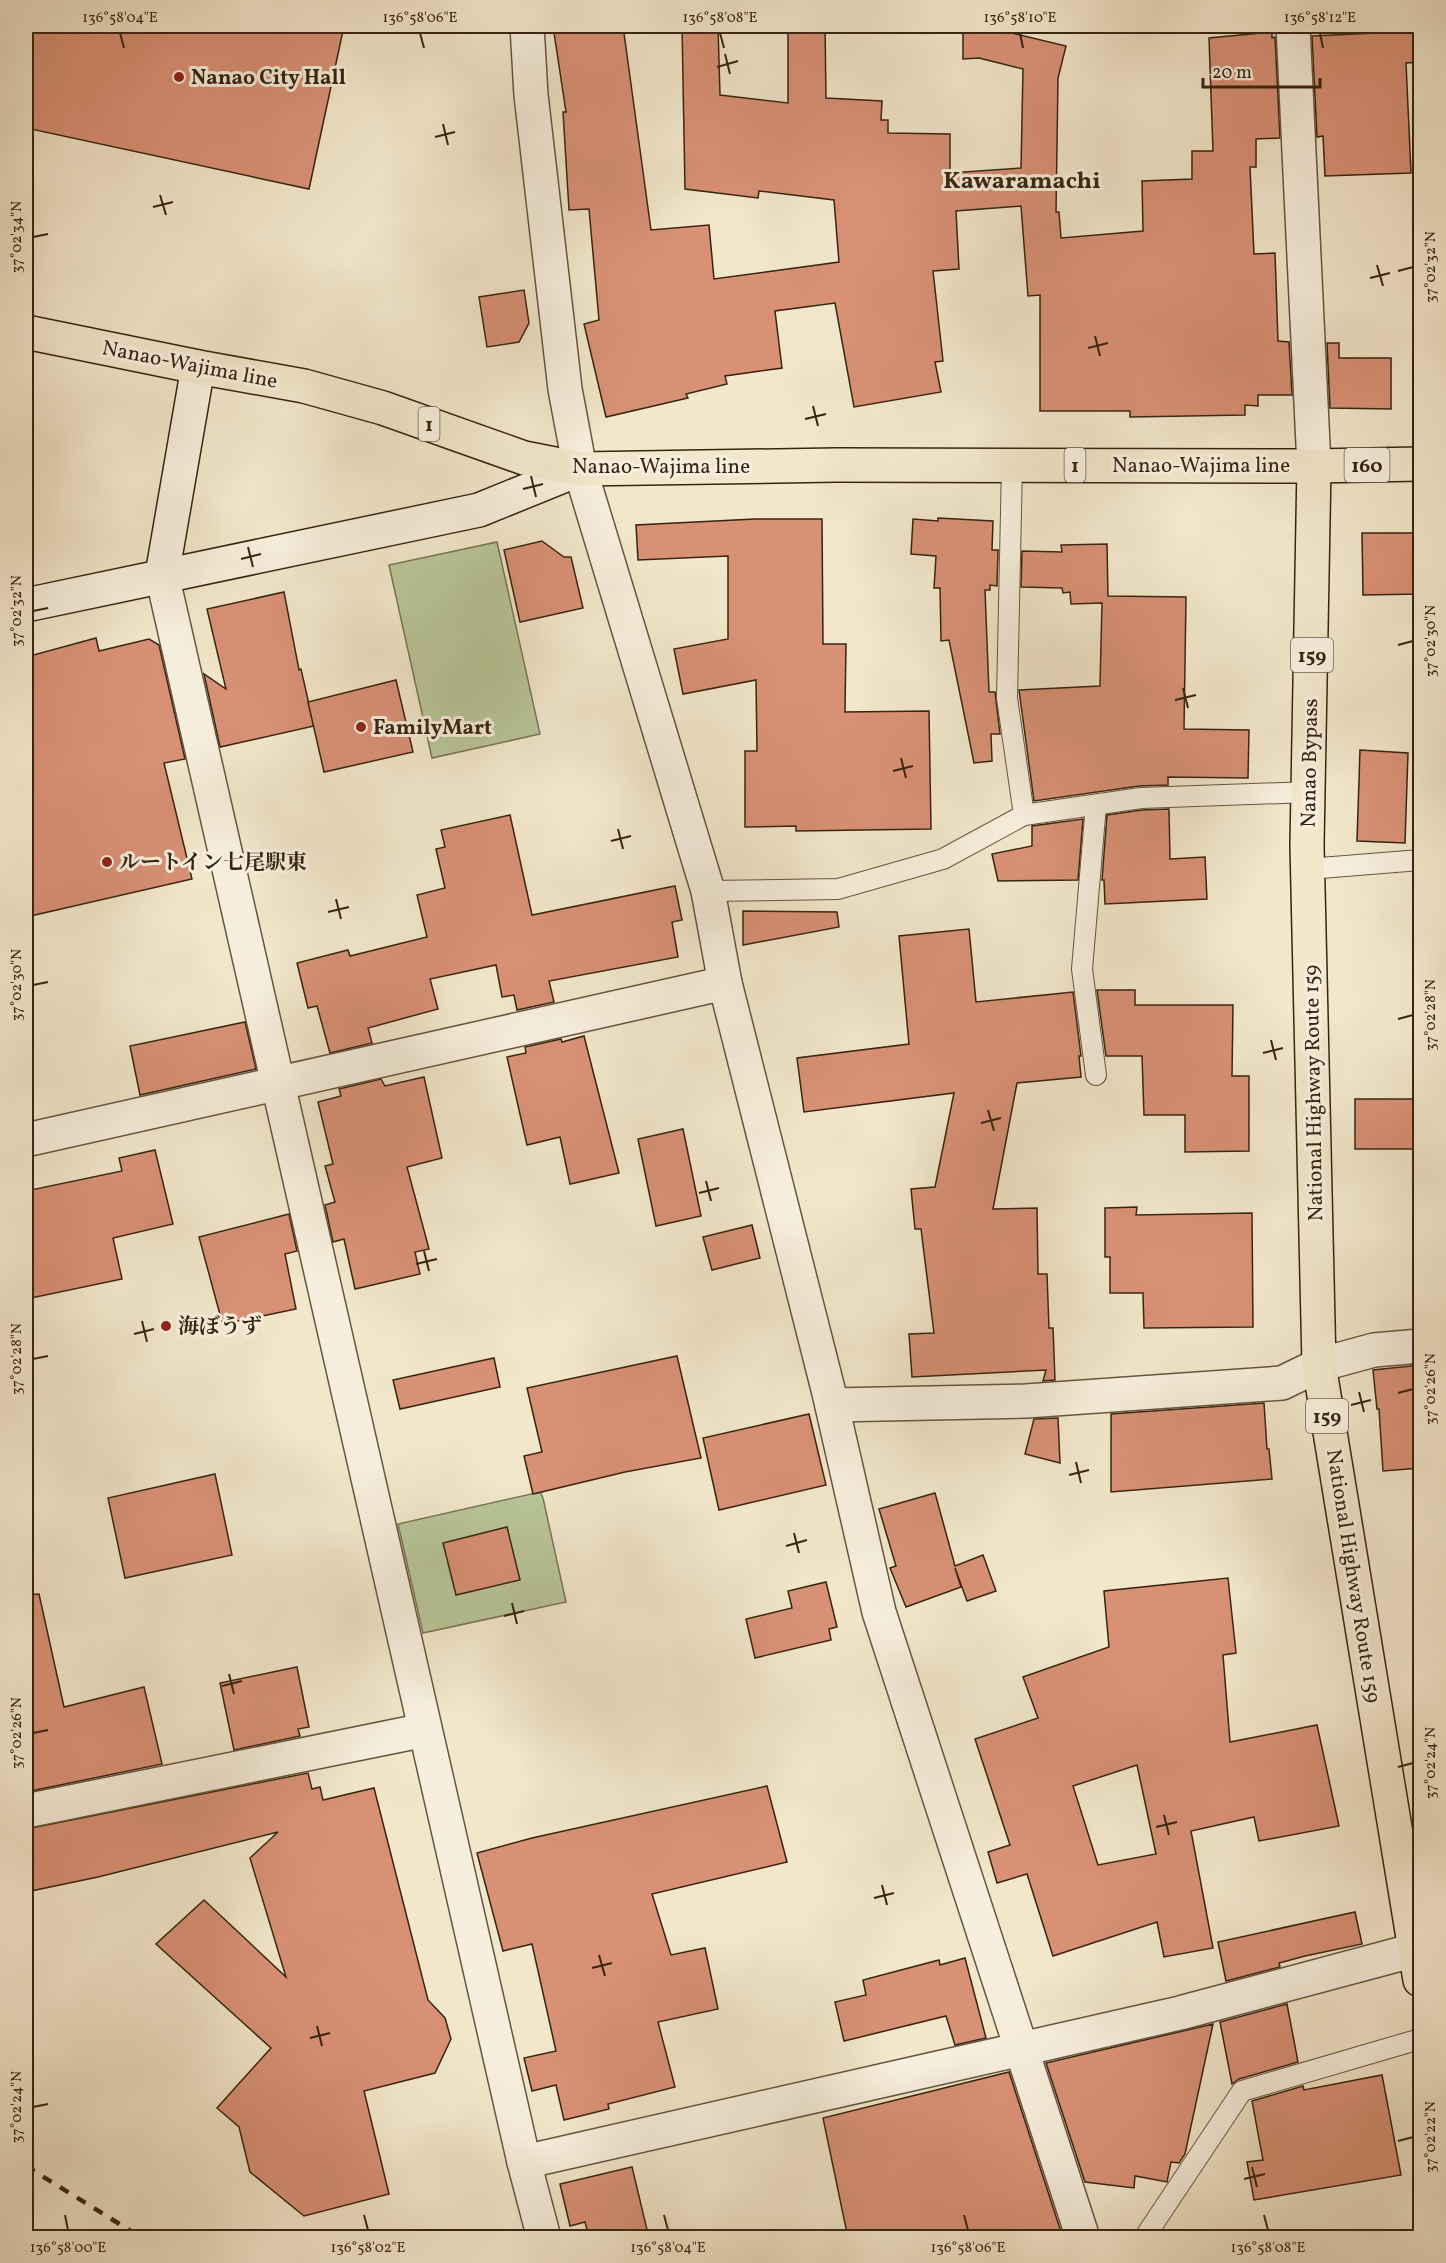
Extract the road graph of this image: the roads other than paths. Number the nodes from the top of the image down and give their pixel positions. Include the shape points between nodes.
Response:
1 (527, 26) edge
2 (1293, 26) edge
3 (26, 332) edge
4 (198, 367) junction
5 (1420, 464) edge
6 (1012, 465) junction
7 (1314, 466) junction
8 (580, 469) junction
9 (162, 575) junction
10 (26, 605) edge
11 (1309, 792) junction
12 (1096, 805) junction
13 (1024, 815) junction
14 (1308, 857) junction
15 (1420, 860) edge
16 (708, 891) junction
17 (725, 983) junction
18 (1096, 1075) dead end
19 (277, 1084) junction
20 (26, 1140) edge
21 (1420, 1346) edge
22 (1319, 1365) junction
23 (832, 1405) junction
24 (425, 1730) junction
25 (26, 1810) edge
26 (1418, 1965) edge
27 (1420, 2039) edge
28 (1023, 2049) junction
29 (524, 2162) junction
30 (544, 2238) edge
31 (1083, 2238) edge
32 (1143, 2238) edge

1 - 8 street via 531,95 565,389
2 - 7 street
3 - 4 main road, Nanao-Wajima line / 1
4 - 8 main road, Nanao-Wajima line / 1 via 304,386 383,408 524,458
4 - 9 street
5 - 7 main road, 160
6 - 7 main road, Nanao-Wajima line / 1
6 - 8 main road, Nanao-Wajima line / 1
6 - 13 lane via 1007,698
7 - 11 main road, Nanao Bypass / 159
8 - 9 street via 479,510
8 - 16 street
9 - 10 street
9 - 19 street
11 - 12 lane via 1141,798
11 - 14 main road, Nanao Bypass / 159
12 - 13 lane
12 - 18 lane via 1082,969
13 - 16 lane via 942,859 838,889
14 - 15 lane
14 - 22 main road, National Highway Route 159 / 159
16 - 17 street
17 - 19 street
17 - 23 street
19 - 20 street
19 - 24 street
21 - 22 street via 1374,1350
22 - 23 street via 1282,1383 1026,1401
22 - 26 main road, National Highway Route 159 / 159
23 - 28 street via 879,1612
24 - 25 street
24 - 29 street
26 - 28 street
27 - 32 lane via 1242,2091
28 - 29 street
28 - 31 street
29 - 30 street

